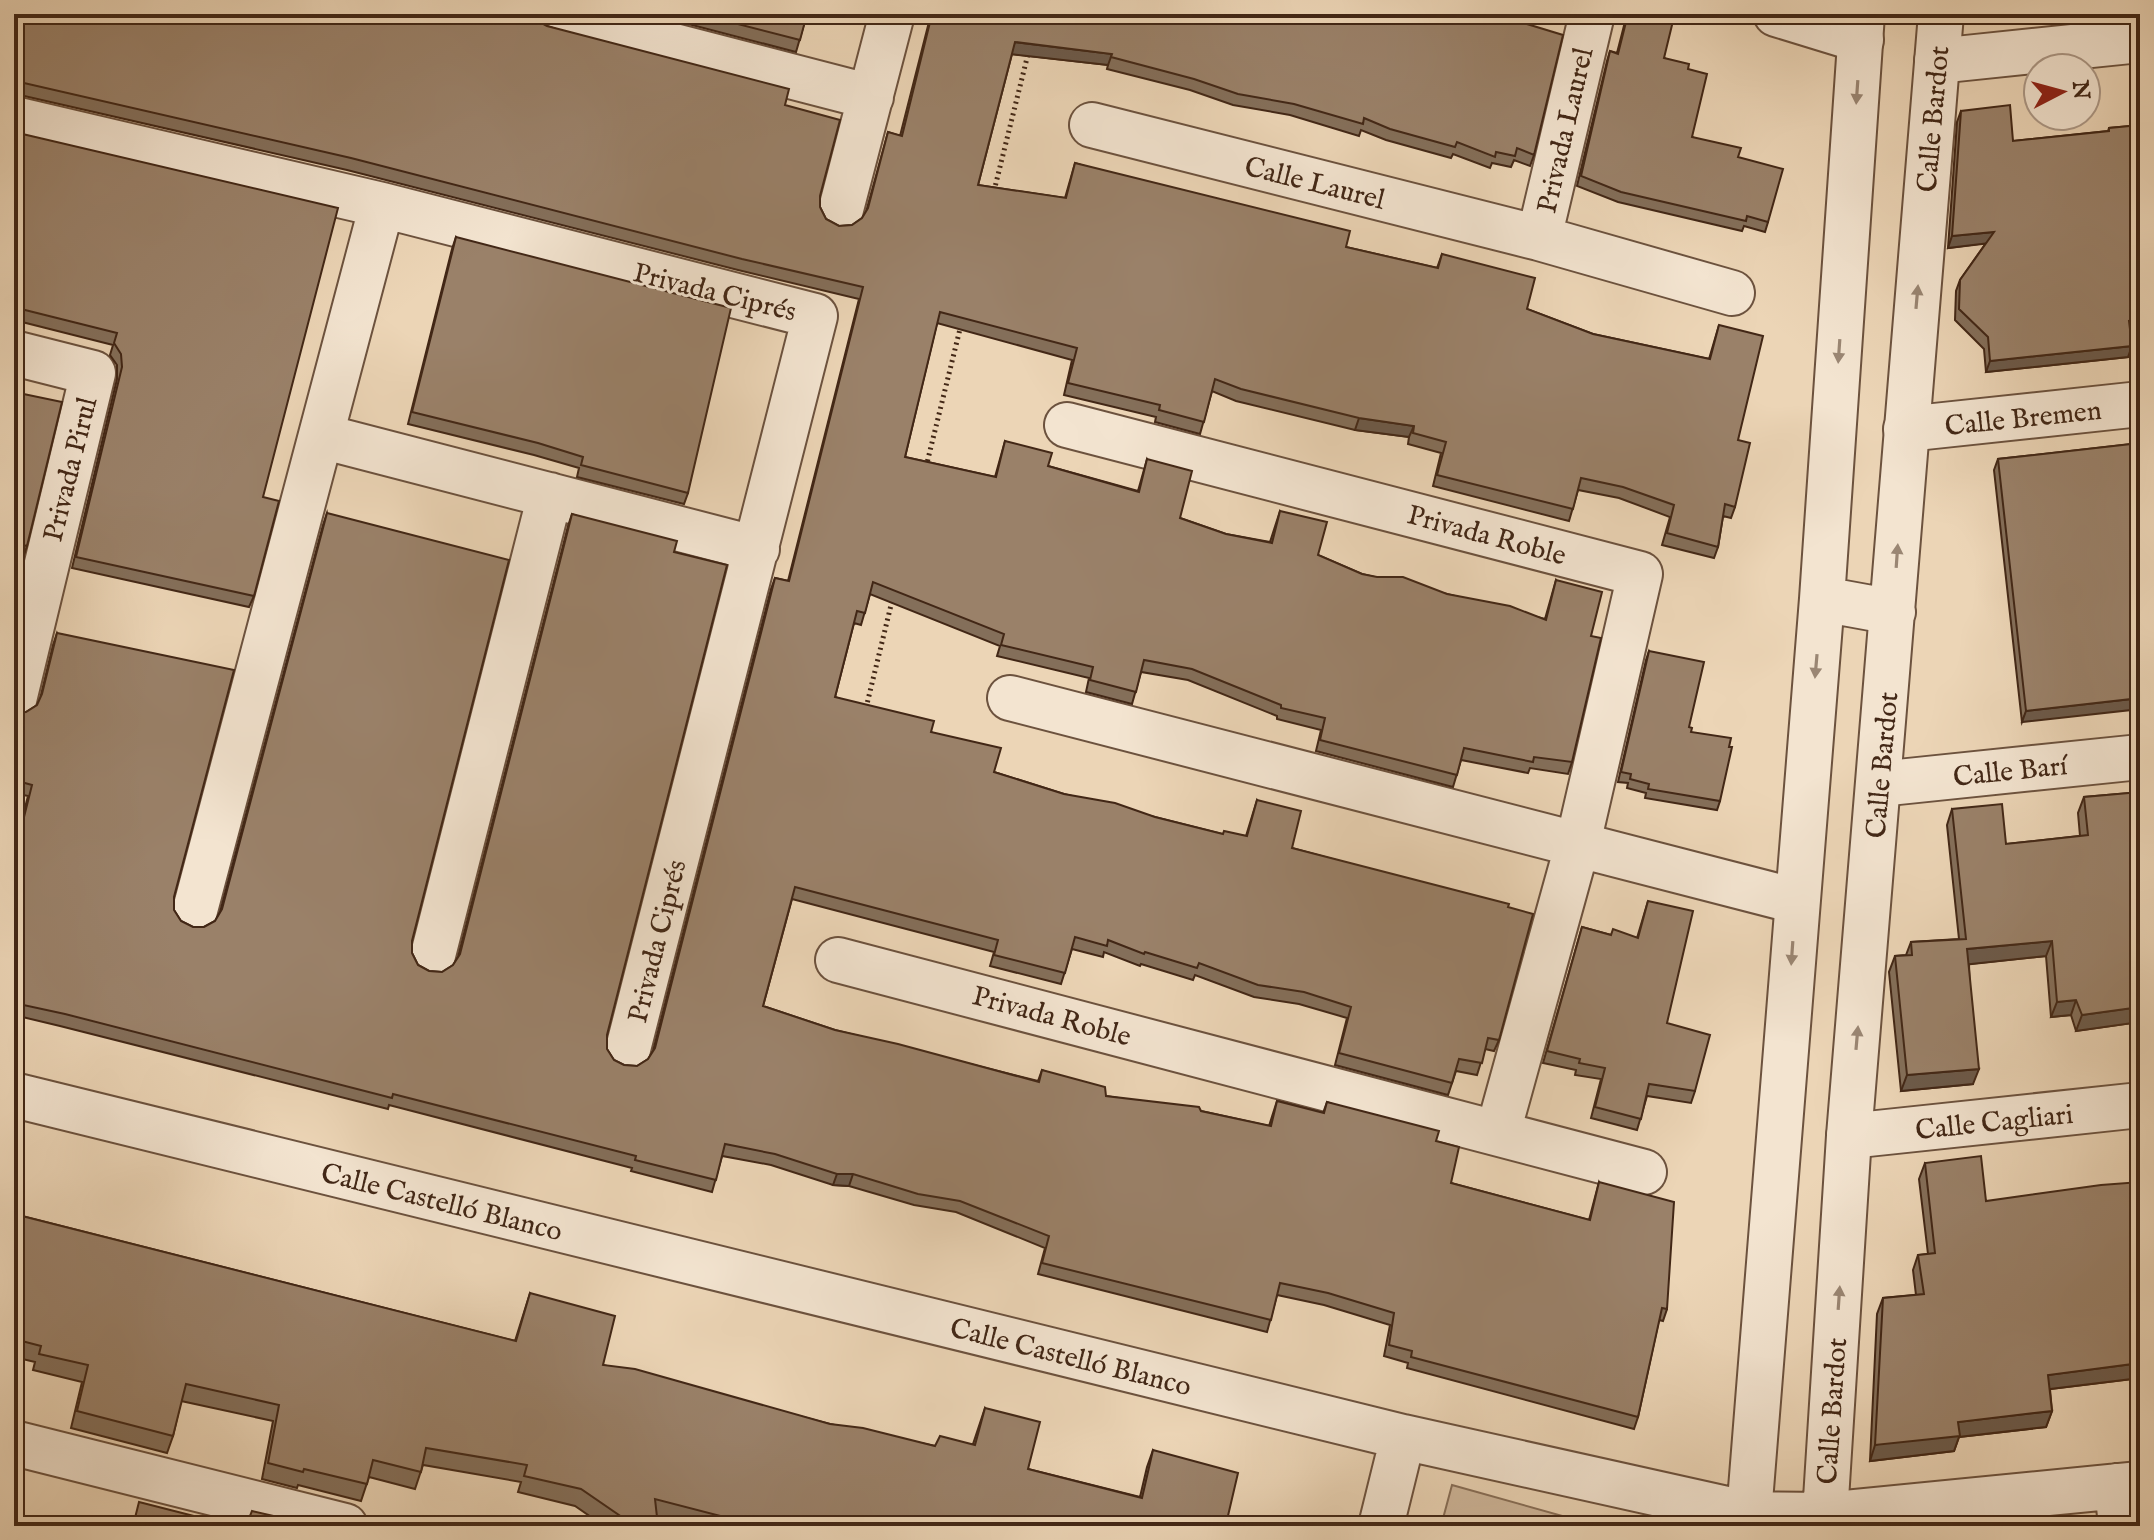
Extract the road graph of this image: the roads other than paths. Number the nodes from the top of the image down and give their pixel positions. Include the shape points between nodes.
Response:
1 (550, 14) edge
2 (892, 14) edge
3 (1592, 14) edge
4 (1776, 14) edge
5 (1941, 14) edge
6 (1862, 27) edge
7 (2140, 40) edge
8 (1937, 61) junction
9 (871, 97) junction
10 (14, 119) edge
11 (1092, 125) dead end
12 (382, 205) junction
13 (840, 213) dead end
14 (1539, 238) junction
15 (1732, 293) dead end
16 (14, 353) edge
17 (2140, 404) edge
18 (1067, 425) dead end
19 (1906, 429) junction
20 (321, 436) junction
21 (550, 495) junction
22 (757, 549) junction
23 (26, 594) edge
24 (1822, 599) junction
25 (1893, 612) junction
26 (1010, 698) dead end
27 (14, 700) edge
28 (2140, 757) edge
29 (1879, 784) junction
30 (1578, 843) junction
31 (1796, 901) junction
32 (194, 914) dead end
33 (432, 959) dead end
34 (838, 960) dead end
35 (627, 1053) dead end
36 (14, 1095) edge
37 (2140, 1105) edge
38 (1498, 1132) junction
39 (1849, 1136) junction
40 (1644, 1172) dead end
41 (1403, 1437) junction
42 (15, 1447) edge
43 (2126, 1499) edge
44 (1749, 1514) junction
45 (1825, 1515) junction
46 (345, 1526) edge
47 (1381, 1526) edge

1 - 9 street
2 - 9 street
3 - 14 street, Privada Laurel
4 - 6 street
5 - 8 street, Calle Bardot
6 -> 24 street
7 - 8 street
19 -> 8 street, Calle Bardot
9 - 13 street
10 - 12 street, Privada Ciprés
11 - 14 street, Calle Laurel
12 - 20 street
12 - 22 street, Privada Ciprés via 815,316
14 - 15 street, Privada Laurel
16 - 23 street, Privada Pirul via 93,373
17 - 19 street, Calle Bremen
18 - 30 street, Privada Roble via 1640,574
25 -> 19 street, Calle Bardot
20 - 21 street
20 - 32 street
21 - 22 street
21 - 33 street
22 - 35 street, Privada Ciprés
23 - 27 street, Privada Pirul
24 - 25 street
24 -> 31 street
25 - 29 street, Calle Bardot
26 - 30 street
28 - 29 street, Calle Barí
39 -> 29 street, Calle Bardot
30 - 31 street
30 - 38 street, Privada Roble
31 -> 44 street
34 - 38 street, Privada Roble
36 - 41 street, Calle Castelló Blanco
37 - 39 street, Calle Cagliari
38 - 40 street, Privada Roble
45 -> 39 street, Calle Bardot
41 - 44 street, Calle Castelló Blanco
41 - 47 street
42 - 46 street
43 - 45 street, Calle Castelló Blanco
44 - 45 street, Calle Castelló Blanco

